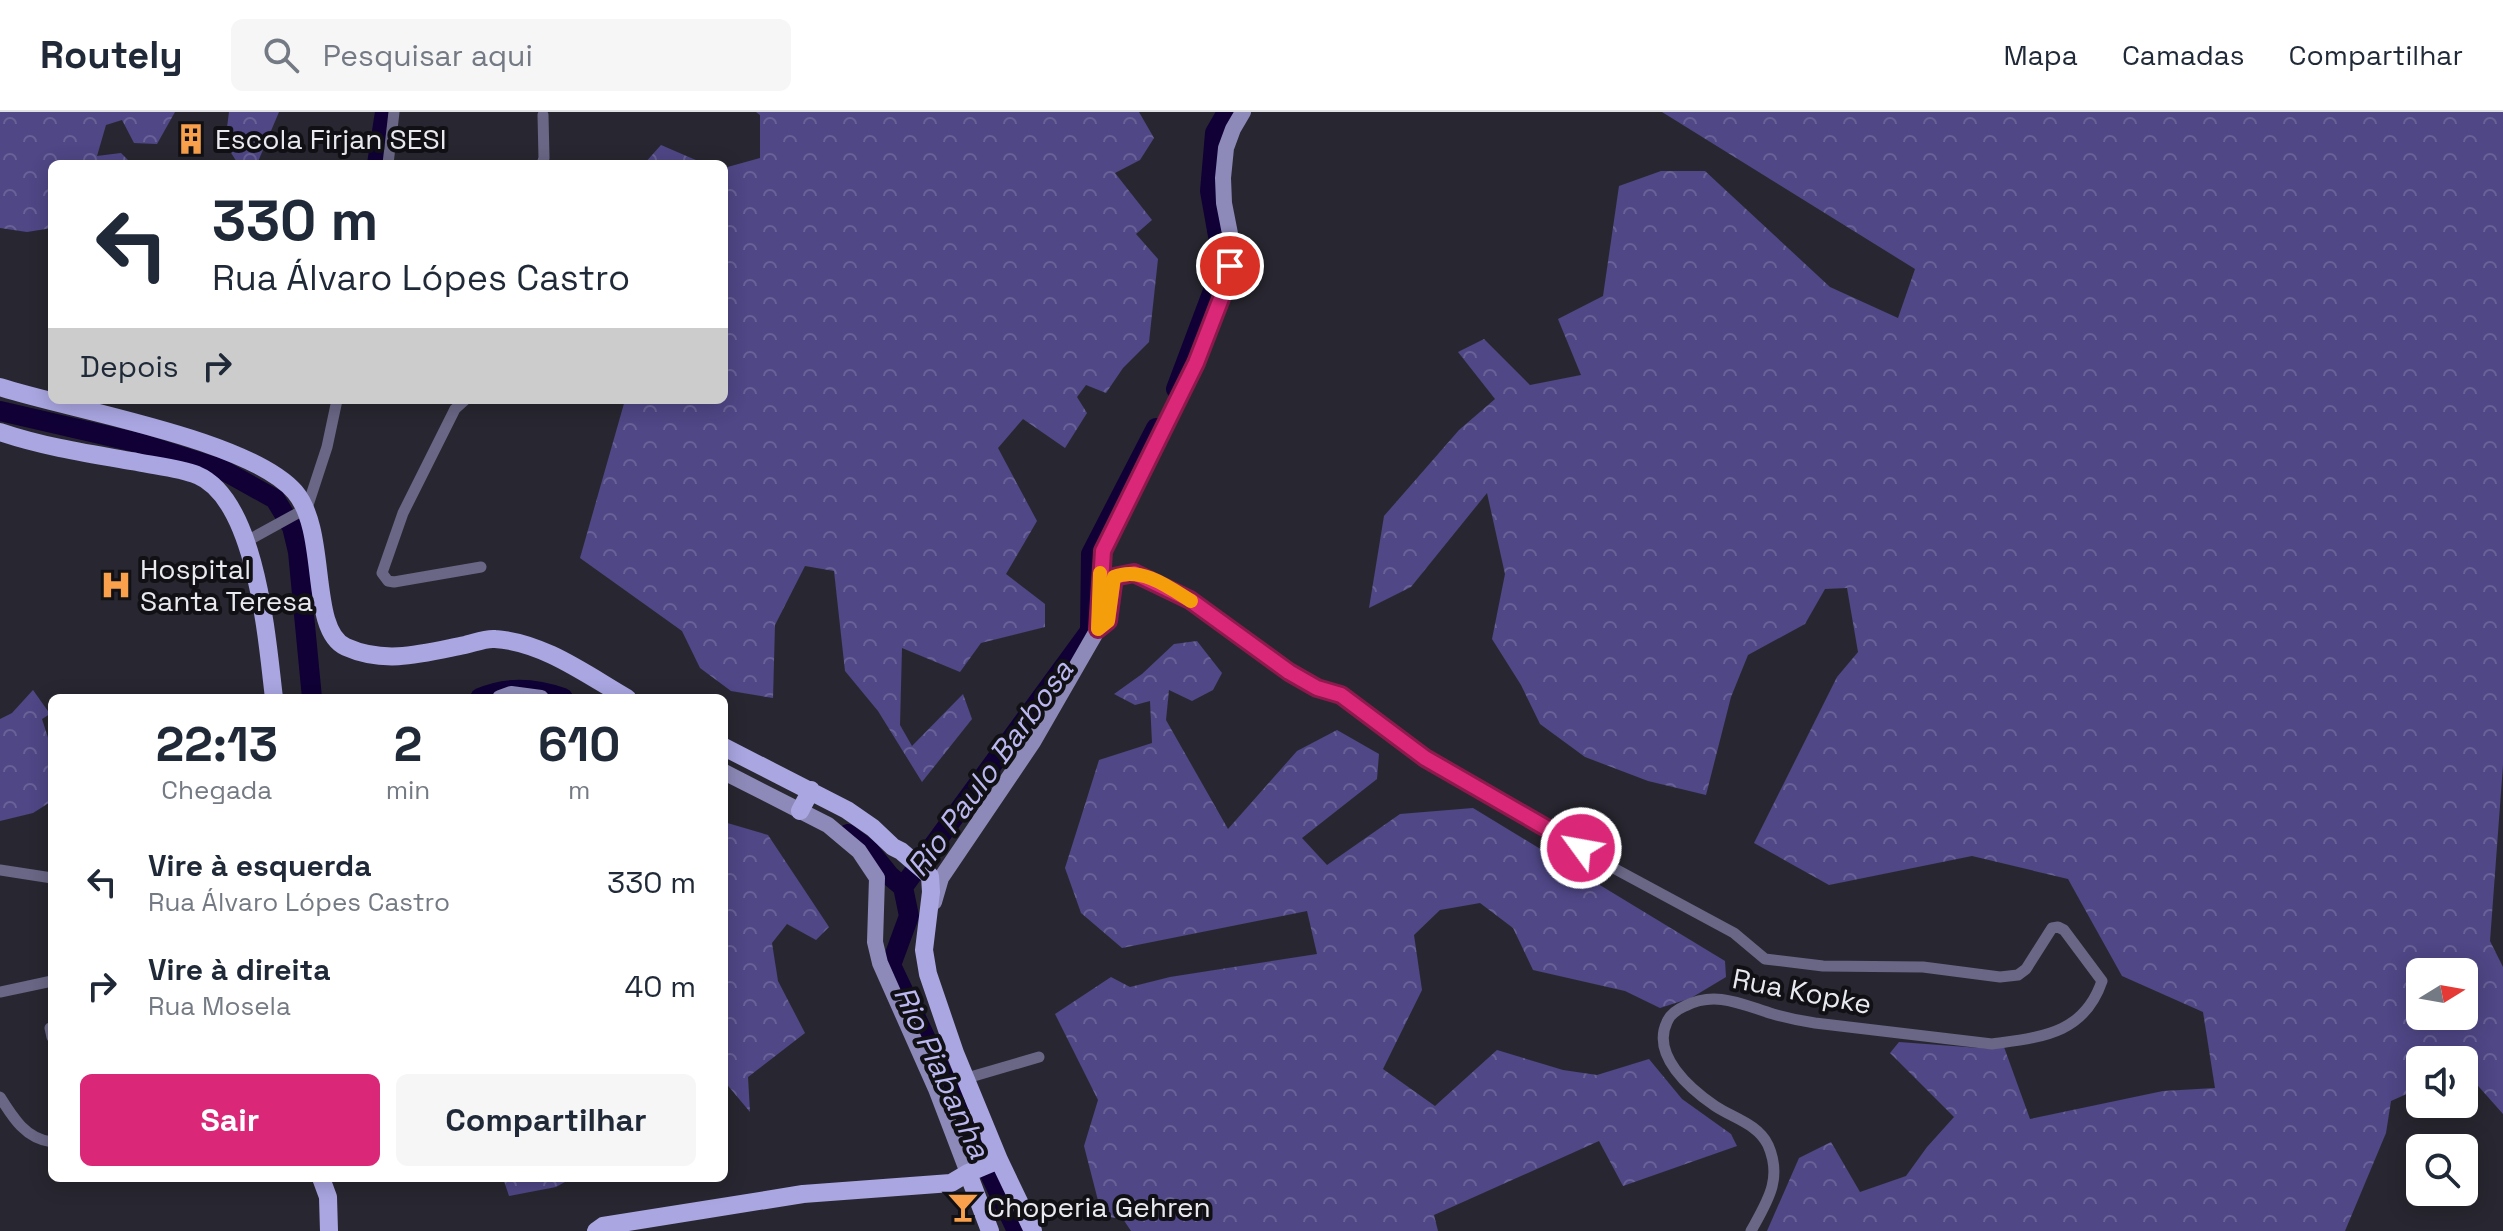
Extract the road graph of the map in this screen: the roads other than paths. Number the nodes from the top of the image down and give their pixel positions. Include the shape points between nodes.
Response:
1 (394, 112) edge
2 (1243, 112) edge
3 (543, 115) dead end
4 (388, 160) edge
5 (543, 160) edge
6 (0, 387) edge
7 (48, 400) edge
8 (62, 404) edge
9 (336, 404) edge
10 (461, 404) edge
11 (0, 432) edge
12 (307, 508) junction
13 (247, 541) junction
14 (481, 567) dead end
15 (1098, 629) junction
16 (273, 694) edge
17 (620, 694) edge
18 (728, 749) edge
19 (728, 774) edge
20 (811, 790) junction
21 (800, 811) junction
22 (0, 870) edge
23 (48, 877) edge
24 (935, 877) junction
25 (48, 982) edge
26 (0, 992) edge
27 (1039, 1057) dead end
28 (967, 1078) junction
29 (0, 1097) edge
30 (48, 1141) edge
31 (999, 1160) junction
32 (968, 1173) junction
33 (322, 1182) edge
34 (329, 1231) edge
35 (596, 1231) edge
36 (990, 1231) edge
37 (1033, 1231) edge
38 (1751, 1231) edge

1 - 4 street
2 - 15 street via 1224,163 1224,203 1233,249 1227,283 1183,391 1103,551
3 - 5 street
6 - 7 main road
8 - 12 main road via 253,462 293,490
9 - 12 street
10 - 14 street via 403,513 382,573 394,582
11 - 13 main road via 196,475 222,495
12 - 13 street
12 - 17 main road via 324,617 329,632 345,647 393,658 494,639 548,653
13 - 16 main road
15 - 24 street via 1033,742
15 - 38 street, Rua Kopke via 1108,621 1114,577 1148,577 1190,600 1289,672 1341,695 1425,758 1734,933 1765,959 1823,966 1923,967 2000,977 2018,975 2052,928 2064,930 2102,981 2097,995 2076,1021 2020,1040 1992,1044 1815,1023 1723,998 1676,1010 1664,1035 1669,1060 1713,1105 1755,1128 1769,1148 1773,1188
18 - 20 main road
19 - 21 street
20 - 21 main road
20 - 24 main road via 873,828
21 - 32 street via 828,825 859,851 877,878 875,942 880,963
22 - 23 street
24 - 28 main road via 924,950
25 - 26 street
27 - 28 street
28 - 31 main road
29 - 30 street via 24,1129
31 - 32 main road
31 - 37 main road
32 - 35 main road via 951,1183 803,1194
32 - 36 main road
33 - 34 main road

